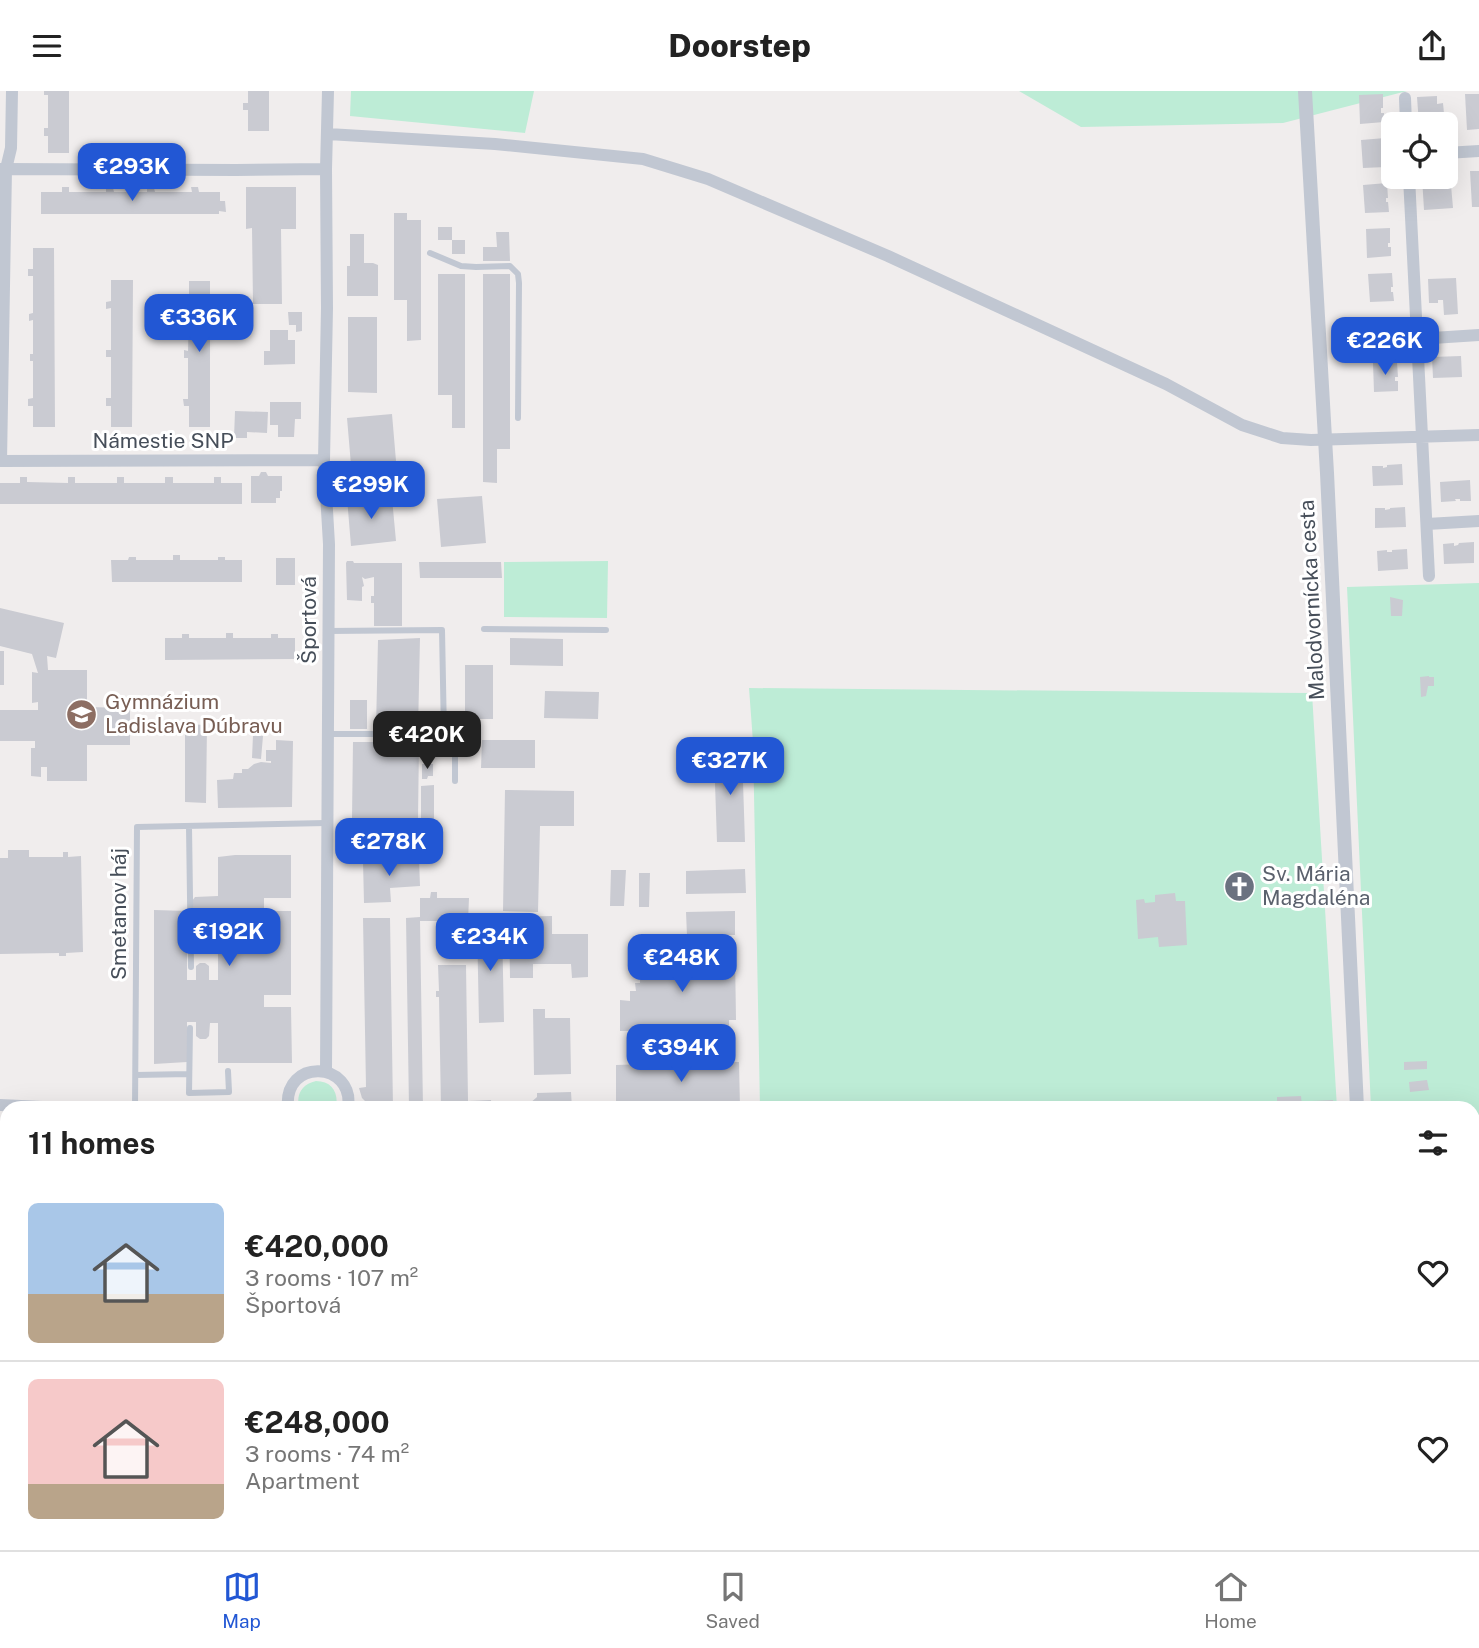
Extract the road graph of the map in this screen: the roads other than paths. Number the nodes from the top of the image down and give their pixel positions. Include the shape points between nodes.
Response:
1 (12, 91) edge
2 (328, 91) edge
3 (1304, 91) edge
4 (1405, 98) dead end
5 (1406, 112) edge
6 (328, 135) junction
7 (1479, 151) edge
8 (1458, 152) edge
9 (3, 169) edge
10 (326, 169) junction
11 (1410, 189) edge
12 (429, 253) dead end
13 (1479, 335) edge
14 (1417, 339) junction
15 (518, 418) dead end
16 (1479, 435) edge
17 (1422, 437) junction
18 (1326, 440) junction
19 (324, 460) junction
20 (0, 461) edge
21 (1479, 521) edge
22 (1427, 524) junction
23 (1429, 576) dead end
24 (484, 629) dead end
25 (606, 630) dead end
26 (328, 631) junction
27 (328, 734) junction
28 (444, 734) junction
29 (455, 781) dead end
30 (328, 823) junction
31 (189, 827) junction
32 (191, 967) dead end
33 (190, 1028) dead end
34 (228, 1071) dead end
35 (326, 1072) junction
36 (189, 1074) junction
37 (136, 1075) junction
38 (135, 1101) edge
39 (288, 1101) edge
40 (349, 1101) edge
41 (1357, 1101) edge

1 - 9 street, Námestie SNP via 11,148
2 - 6 street, Športová
3 - 18 street, Malodvornícka cesta
4 - 5 street
6 - 10 street, Športová
6 - 18 street via 495,144 643,159 708,179 888,256 1166,384 1242,425 1282,437
7 - 8 street
9 - 10 street
9 - 20 street, Námestie SNP
10 - 19 street, Športová
11 - 14 street
12 - 15 lane via 461,266 510,266 518,274
13 - 14 street
14 - 17 street
16 - 17 street
17 - 18 street
17 - 22 street
18 - 41 street, Malodvornícka cesta
19 - 20 street, Námestie SNP
19 - 26 street, Športová
21 - 22 street
22 - 23 street
24 - 25 lane
26 - 27 street, Športová
26 - 28 lane via 442,630
27 - 28 lane
27 - 30 street, Športová
28 - 29 lane via 455,734
30 - 31 lane, Smetanov háj
30 - 35 street, Športová
31 - 32 lane
31 - 37 lane, Smetanov háj via 136,827
33 - 36 lane
34 - 36 lane via 229,1092 190,1093
35 - 39 street via 310,1072 296,1079
35 - 40 street via 342,1082
36 - 37 lane
37 - 38 lane, Smetanov háj

